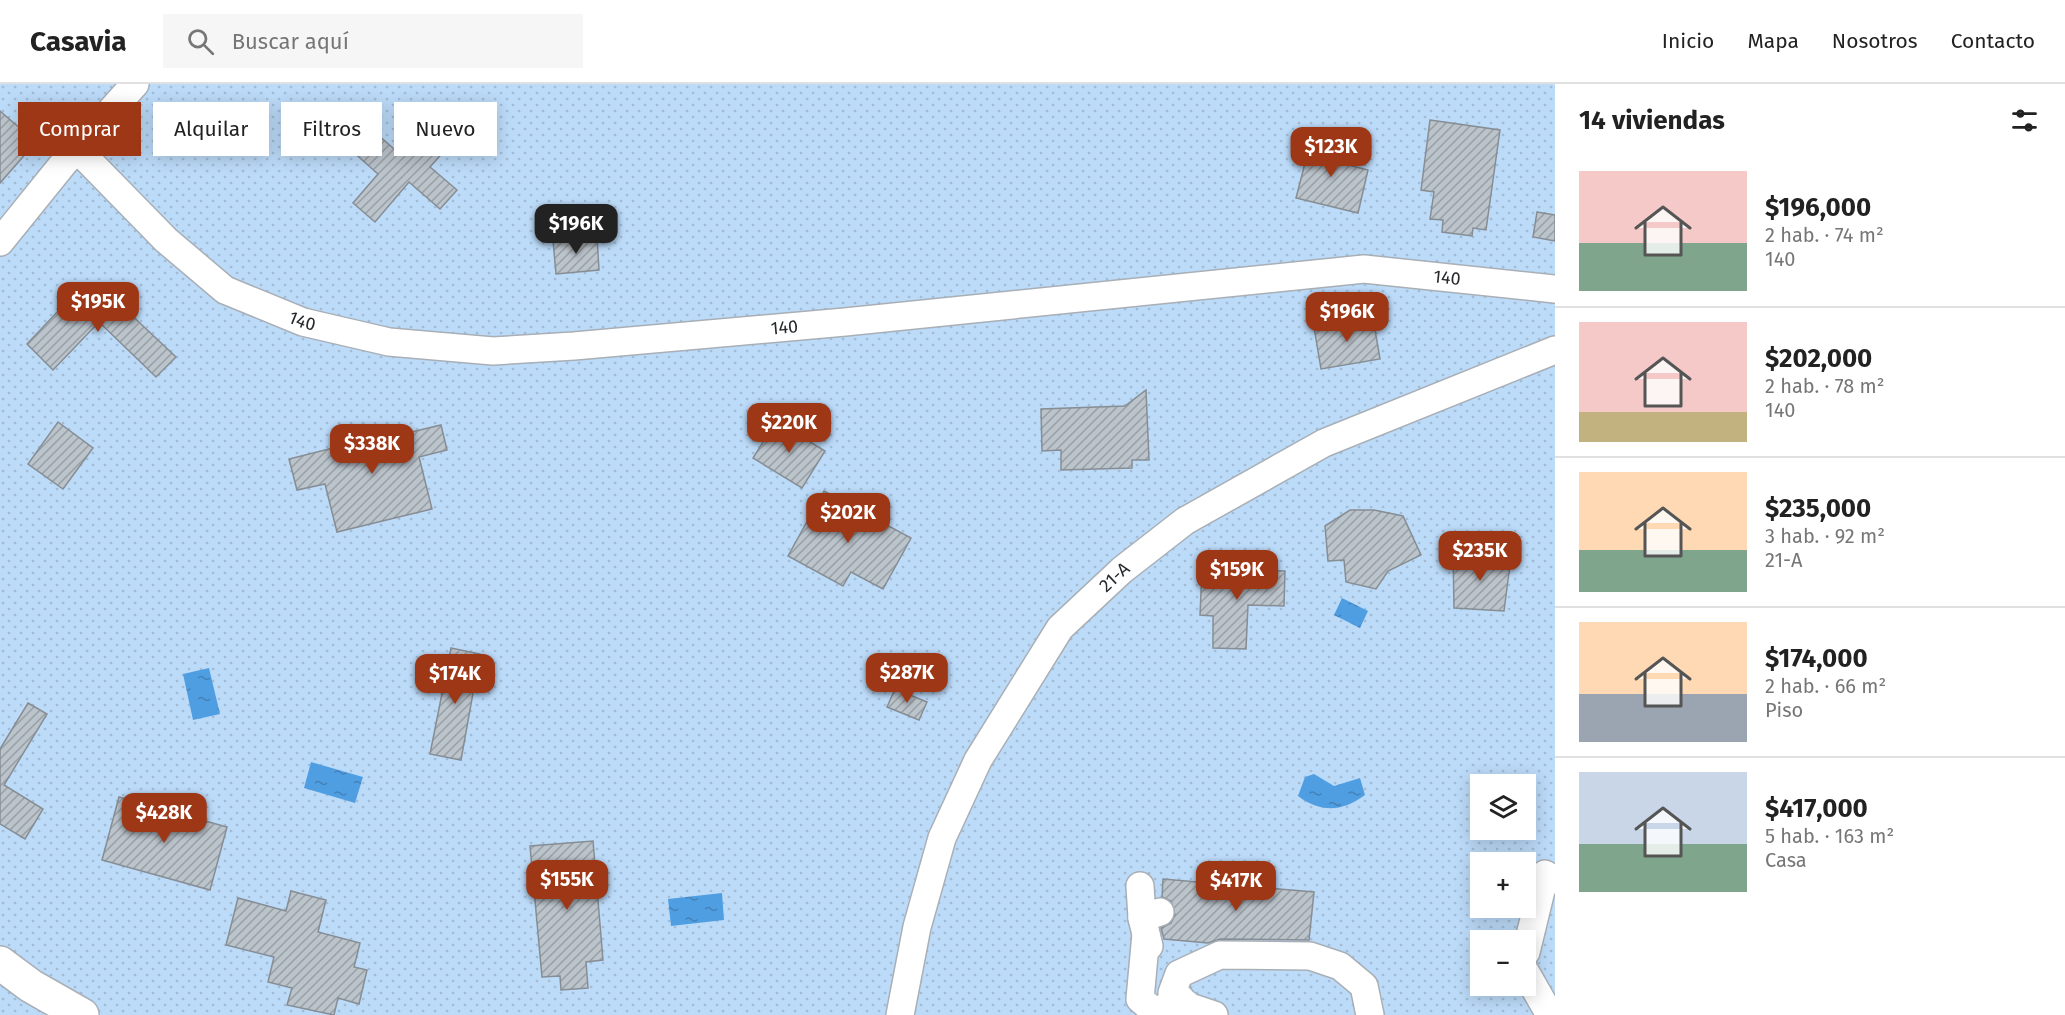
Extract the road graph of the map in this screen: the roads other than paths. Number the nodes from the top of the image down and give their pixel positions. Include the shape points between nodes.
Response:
1 (135, 84) edge
2 (119, 102) edge
3 (71, 156) edge
4 (84, 156) edge
5 (0, 242) edge
6 (1555, 289) edge
7 (1555, 350) edge
8 (1555, 880) edge
9 (1140, 886) dead end
10 (1149, 921) junction
11 (1531, 930) edge
12 (0, 963) edge
13 (1179, 989) junction
14 (1536, 990) edge
15 (82, 1015) edge
16 (900, 1015) edge
17 (1214, 1015) edge
18 (1370, 1015) edge
19 (1550, 1015) edge

1 - 2 street
3 - 5 street
4 - 6 street, 140 via 166,240 225,290 303,322 388,342 493,351 574,346 1364,269
7 - 16 street, 21-A via 1324,443 1185,521 1122,570 1060,628 978,760 942,838 917,927
8 - 11 street via 1545,874
9 - 10 street
10 - 13 street via 1156,972
10 - 13 street via 1140,999 1155,1011
12 - 15 main road
13 - 17 street via 1190,1007
13 - 18 street via 1179,974 1220,955 1310,956 1340,966 1364,986
14 - 19 street

